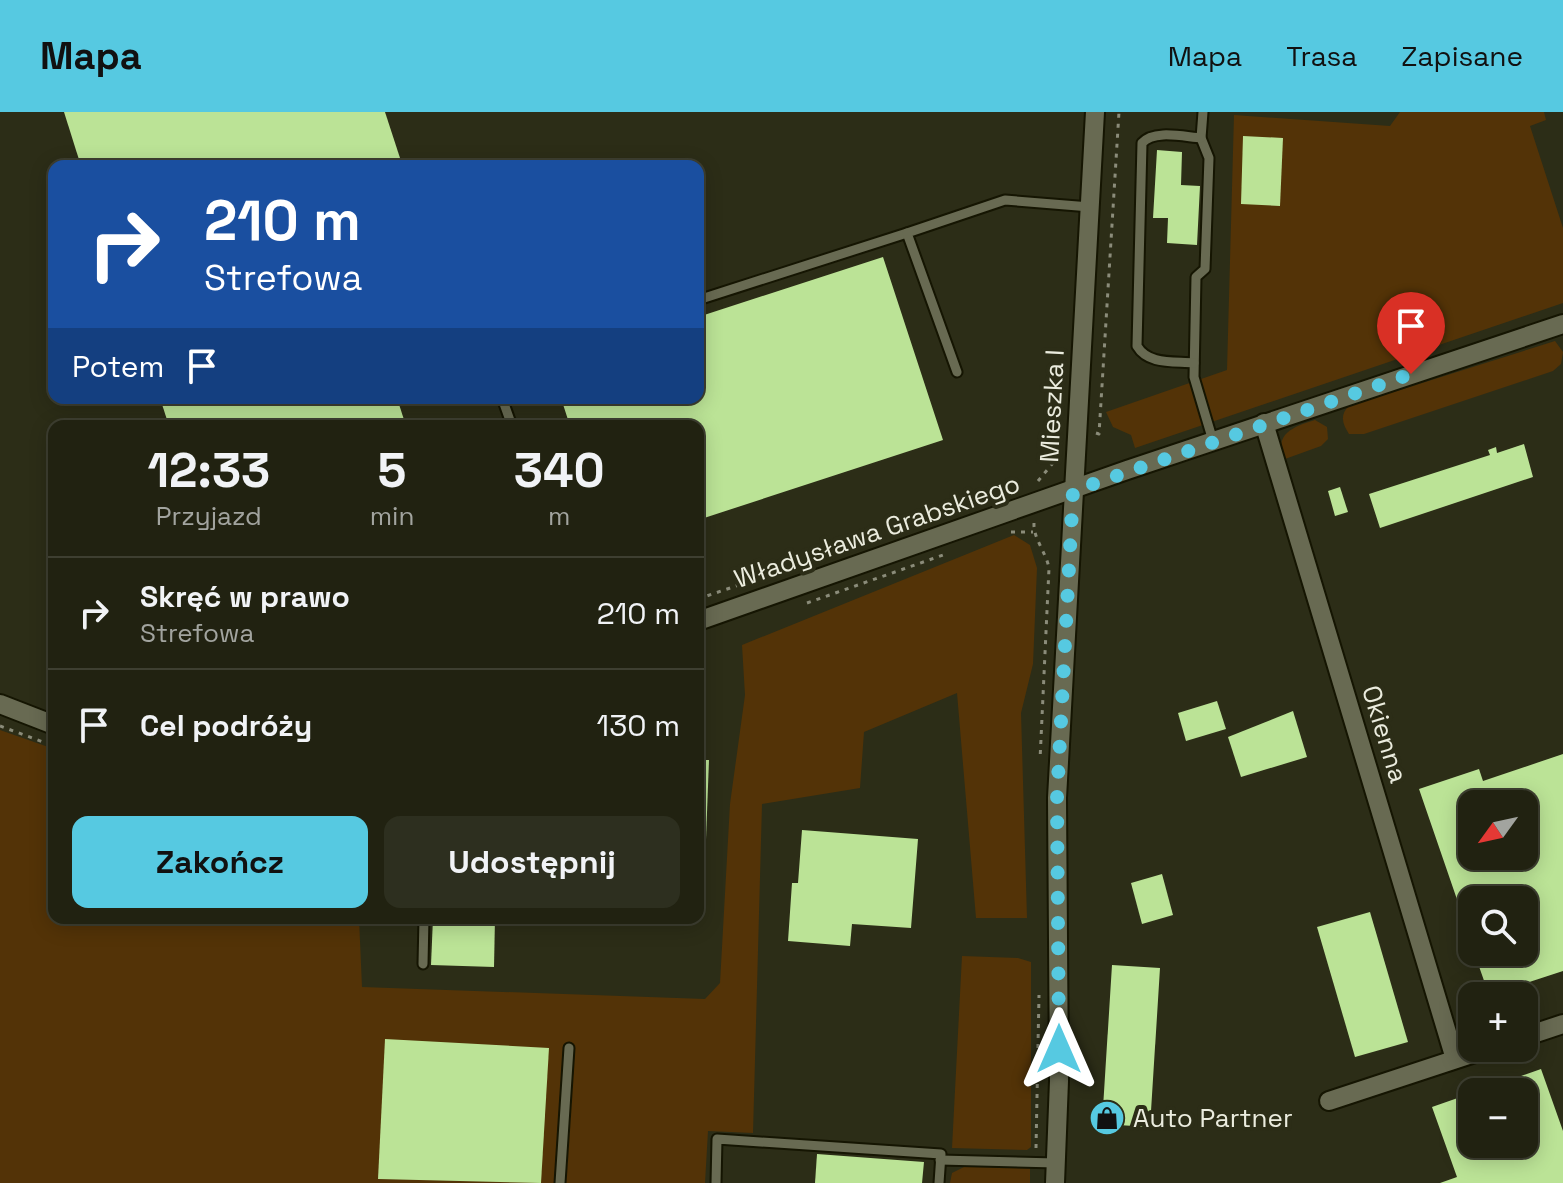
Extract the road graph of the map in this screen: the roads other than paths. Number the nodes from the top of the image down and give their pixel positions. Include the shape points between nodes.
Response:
1 (1095, 112) edge
2 (1203, 112) edge
3 (1201, 138) junction
4 (1090, 207) junction
5 (907, 233) junction
6 (704, 298) edge
7 (1562, 327) edge
8 (1194, 363) junction
9 (957, 372) dead end
10 (1264, 423) junction
11 (1213, 441) junction
12 (1073, 491) junction
13 (704, 619) edge
14 (0, 704) edge
15 (48, 723) edge
16 (424, 924) edge
17 (423, 964) dead end
18 (1563, 1024) edge
19 (1538, 1032) edge
20 (569, 1048) dead end
21 (1458, 1058) edge
22 (1455, 1059) junction
23 (1329, 1101) dead end
24 (946, 1160) junction
25 (1056, 1163) junction
26 (560, 1183) edge
27 (716, 1183) edge
28 (939, 1183) edge
29 (1055, 1183) edge

1 - 4 street, Mieszka I
2 - 3 lane
3 - 8 lane via 1209,158 1205,269 1196,277
3 - 8 lane via 1158,136 1142,143 1137,346 1153,359
4 - 5 lane via 1005,200
4 - 12 street, Mieszka I
5 - 6 lane
5 - 9 lane
7 - 10 street, Władysława Grabskiego
8 - 11 lane
10 - 11 street, Władysława Grabskiego
10 - 22 street, Okienna
11 - 12 street, Władysława Grabskiego
12 - 13 street, Władysława Grabskiego
12 - 25 street, Mieszka I via 1057,798
14 - 15 street
16 - 17 lane
18 - 19 street
20 - 26 lane
21 - 22 street
22 - 23 street
24 - 25 lane
24 - 27 lane via 941,1154 717,1139
24 - 28 lane
25 - 29 street, Mieszka I

